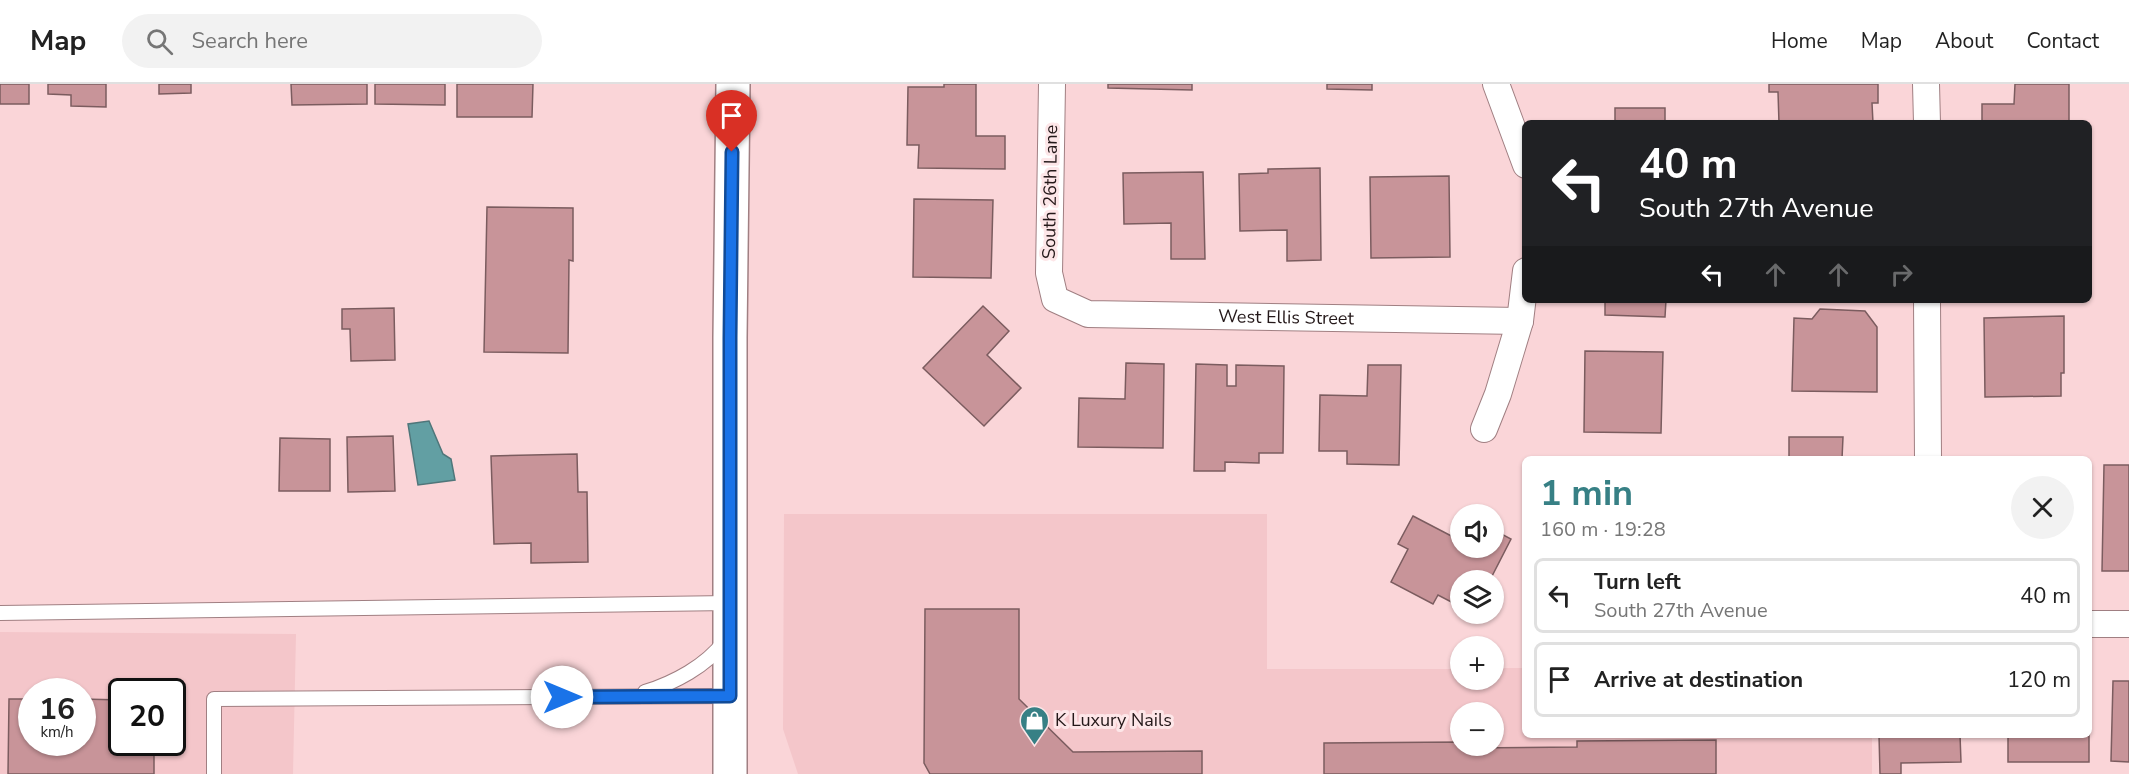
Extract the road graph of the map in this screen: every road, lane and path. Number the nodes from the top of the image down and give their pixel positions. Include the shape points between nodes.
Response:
1 (733, 84) edge
2 (1052, 84) edge
3 (1496, 84) edge
4 (1926, 84) edge
5 (1927, 120) edge
6 (1522, 154) edge
7 (1055, 299) joint
8 (1522, 303) edge
9 (1927, 303) edge
10 (1520, 321) junction
11 (1484, 429) dead end
12 (1928, 456) edge
13 (0, 613) edge
14 (730, 618) junction
15 (2092, 624) edge
16 (2129, 624) edge
17 (632, 696) junction
18 (730, 696) junction
19 (214, 774) edge
20 (730, 774) edge

1 - 14 main road
2 - 7 street, South 26th Lane via 1049,273
3 - 6 street
4 - 5 street
7 - 10 street, West Ellis Street via 1088,314
8 - 10 street
9 - 12 street
10 - 11 street
13 - 14 lane
14 - 17 lane via 714,655 666,686
14 - 18 main road
15 - 16 street
17 - 18 lane
17 - 19 lane via 214,699
18 - 20 main road

